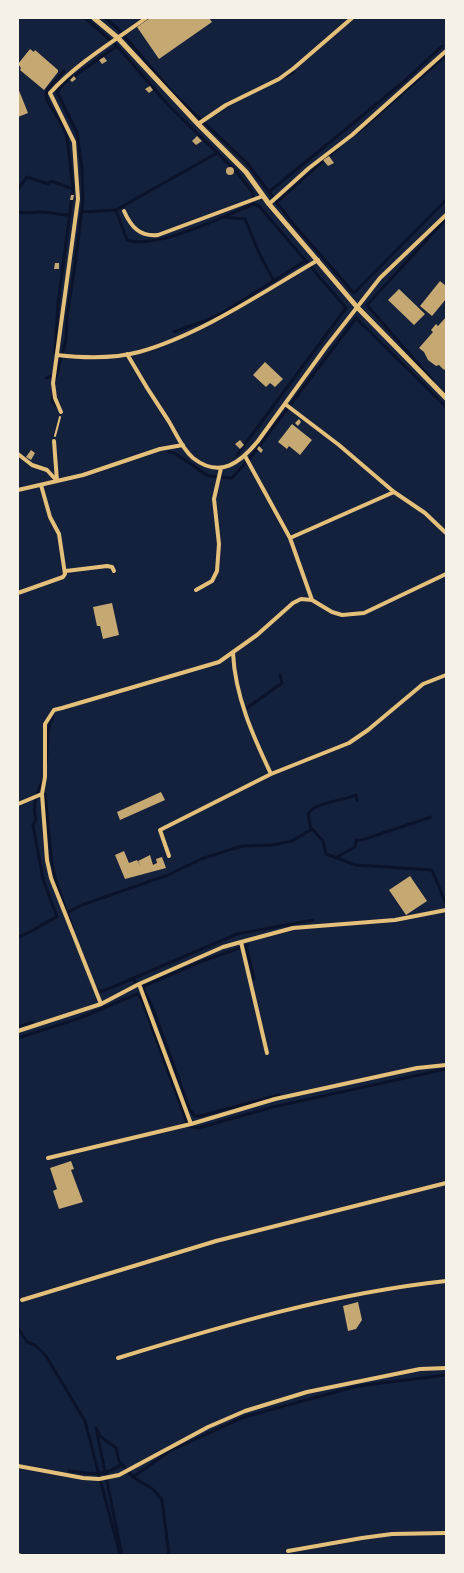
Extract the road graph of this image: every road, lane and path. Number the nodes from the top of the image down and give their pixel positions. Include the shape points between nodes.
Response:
1 (94, 18) edge
2 (146, 18) edge
3 (352, 18) edge
4 (118, 38) junction
5 (446, 51) edge
6 (198, 124) junction
7 (264, 196) junction
8 (269, 204) junction
9 (124, 211) dead end
10 (446, 215) edge
11 (318, 260) junction
12 (357, 307) junction
13 (127, 354) junction
14 (57, 355) junction
15 (446, 398) edge
16 (285, 404) junction
17 (61, 412) joint
18 (54, 441) joint
19 (183, 445) junction
20 (18, 454) edge
21 (245, 456) junction
22 (221, 468) junction
23 (57, 481) junction
24 (41, 485) junction
25 (18, 490) edge
26 (394, 492) junction
27 (446, 533) edge
28 (290, 538) junction
29 (66, 571) junction
30 (114, 571) dead end
31 (446, 574) edge
32 (196, 590) dead end
33 (18, 593) edge
34 (312, 600) junction
35 (233, 653) junction
36 (446, 675) edge
37 (271, 774) junction
38 (42, 794) junction
39 (18, 804) edge
40 (169, 856) dead end
41 (444, 910) edge
42 (241, 942) junction
43 (139, 984) junction
44 (101, 1004) junction
45 (18, 1031) edge
46 (267, 1053) dead end
47 (446, 1065) edge
48 (191, 1124) junction
49 (48, 1158) dead end
50 (446, 1182) edge
51 (446, 1281) edge
52 (22, 1300) dead end
53 (118, 1358) dead end
54 (446, 1368) edge
55 (18, 1466) edge
56 (446, 1533) edge
57 (288, 1551) dead end

1 - 4 street
2 - 4 street
3 - 6 street via 279,79 226,105
4 - 6 street
4 - 14 street via 50,93 74,142 78,199
5 - 8 street via 352,135 309,168
6 - 7 street via 246,172
7 - 8 street
7 - 9 street via 158,235 142,234 129,224
8 - 11 street
10 - 12 street via 380,278
11 - 12 street
11 - 13 street via 211,321 165,343
12 - 15 street
12 - 16 street
13 - 14 street via 79,358
13 - 19 street
14 - 17 street via 53,383 55,398
16 - 21 street
16 - 26 street via 339,445
17 - 18 path
18 - 23 street
19 - 22 street via 193,458 213,468
19 - 23 street via 160,449
20 - 23 street via 32,465 47,470
21 - 22 street via 231,466
21 - 28 street
22 - 32 street via 214,499 219,544 217,571 212,581
23 - 24 street
24 - 25 street
24 - 29 street via 50,517 59,534
26 - 27 street via 425,513
26 - 28 street
28 - 34 street
29 - 30 street via 108,566
29 - 33 street via 63,577
31 - 34 street via 364,613 342,615
34 - 35 street via 301,599 293,603
35 - 37 street via 247,718
35 - 38 street via 219,662 189,672 54,710 45,724 45,777
36 - 37 street via 423,684 349,743
37 - 40 street via 160,830
38 - 39 street
38 - 44 street via 47,860 51,878
41 - 42 street via 395,920 293,928
42 - 43 street via 223,947
42 - 46 street
43 - 44 street
43 - 48 street
44 - 45 street
47 - 48 street via 417,1068 274,1099
48 - 49 street
50 - 52 street via 216,1241
51 - 53 street via 316,1303
54 - 55 street via 420,1369 307,1392 245,1411 208,1427 119,1475 99,1479 83,1478
56 - 57 street via 392,1534

